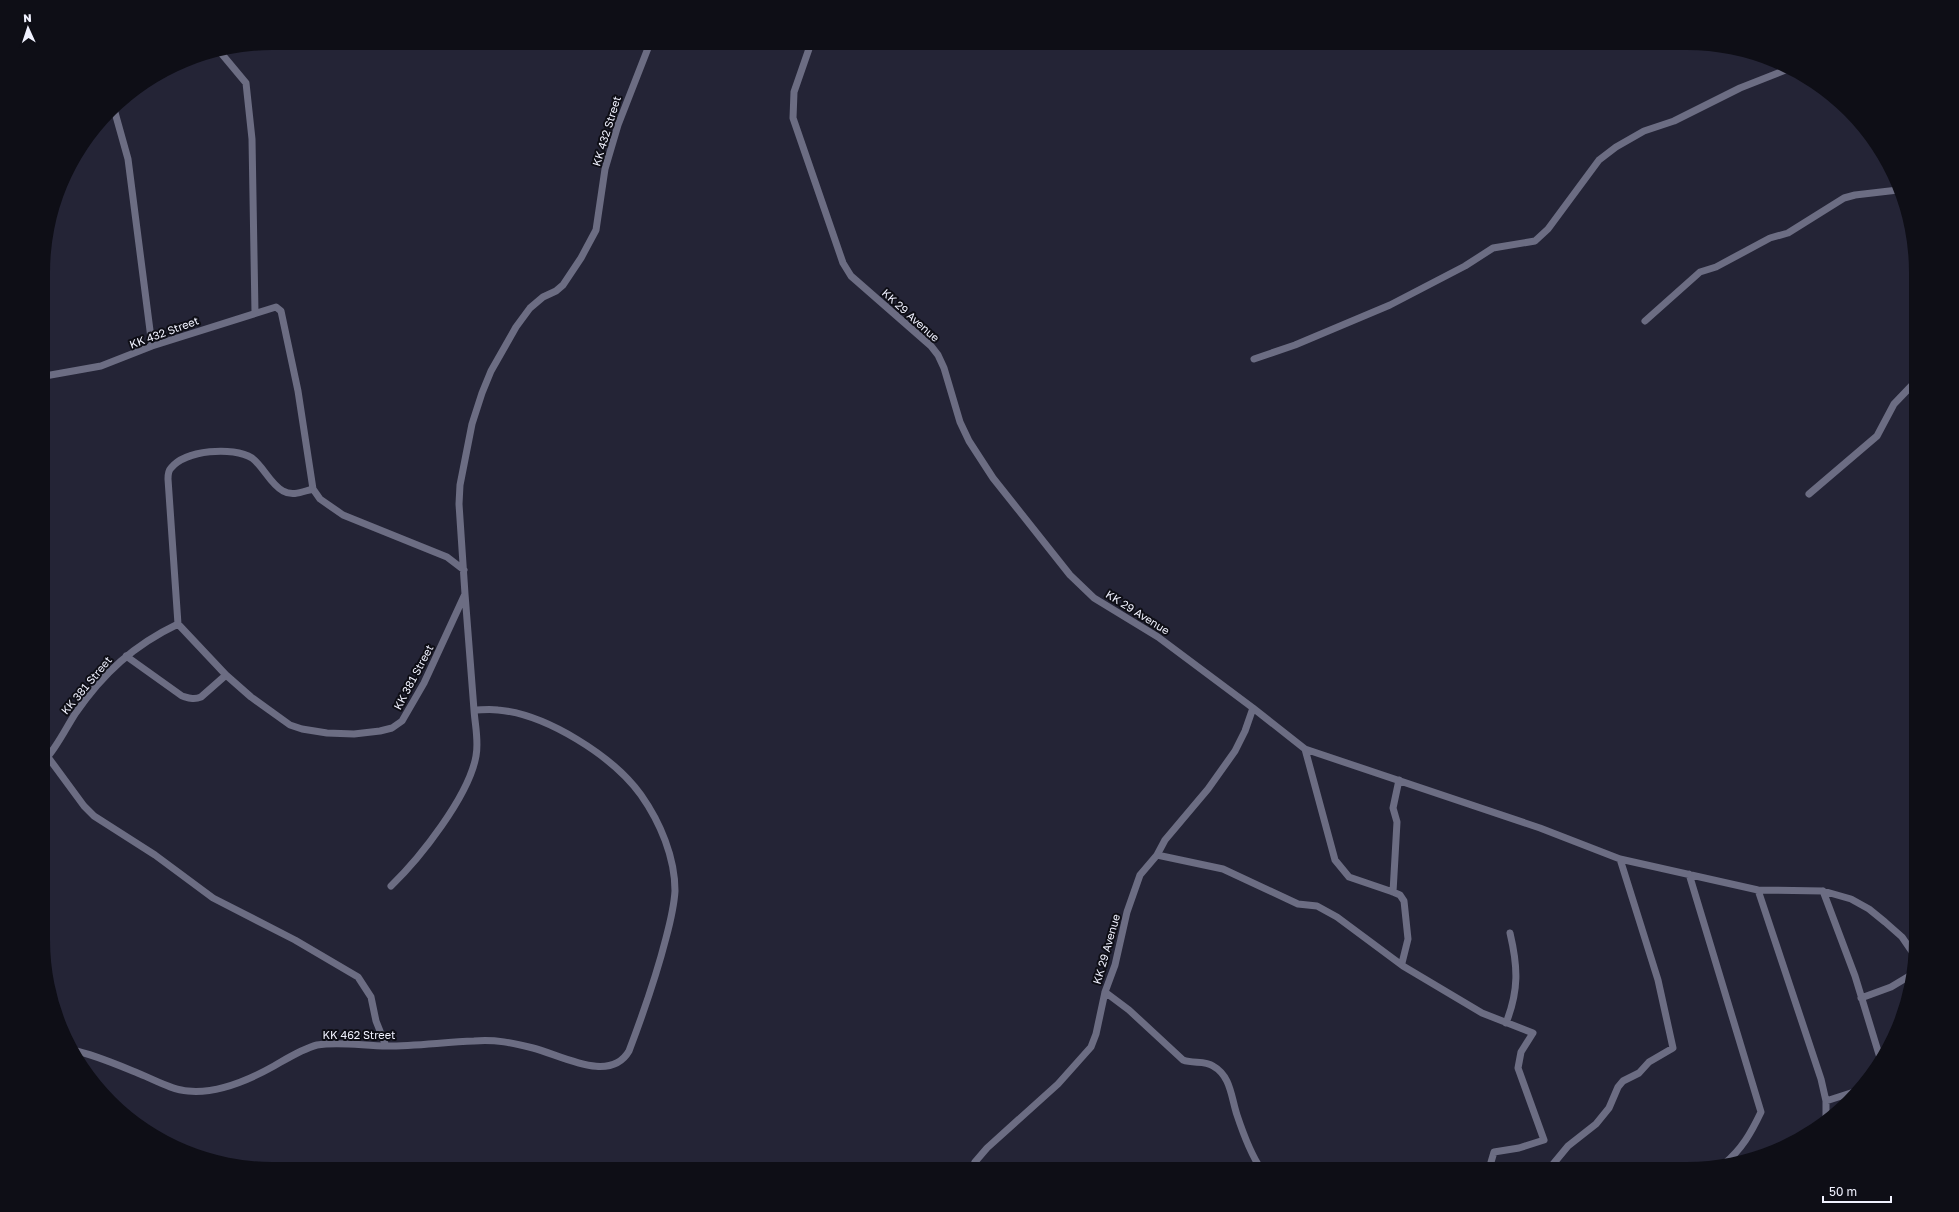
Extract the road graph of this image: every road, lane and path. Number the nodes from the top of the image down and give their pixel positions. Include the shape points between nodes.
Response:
1 (647, 50) edge
2 (809, 50) edge
3 (223, 56) edge
4 (1782, 71) edge
5 (116, 114) edge
6 (1893, 191) edge
7 (596, 230) joint
8 (255, 313) junction
9 (1645, 321) dead end
10 (152, 346) junction
11 (1254, 359) dead end
12 (50, 375) edge
13 (1909, 388) edge
14 (313, 489) junction
15 (1809, 494) dead end
16 (464, 570) junction
17 (465, 594) junction
18 (178, 624) junction
19 (126, 656) junction
20 (226, 675) junction
21 (1253, 708) junction
22 (474, 710) junction
23 (1305, 749) junction
24 (50, 750) edge
25 (50, 761) edge
26 (1398, 780) junction
27 (1157, 855) junction
28 (1620, 859) junction
29 (1689, 874) junction
30 (390, 886) dead end
31 (1758, 890) junction
32 (1823, 891) junction
33 (1393, 892) junction
34 (1510, 933) dead end
35 (1909, 947) edge
36 (1402, 963) junction
37 (1906, 978) edge
38 (1105, 992) junction
39 (1861, 998) junction
40 (1506, 1023) junction
41 (386, 1046) junction
42 (81, 1053) edge
43 (1878, 1053) edge
44 (1846, 1095) edge
45 (1826, 1102) junction
46 (1826, 1113) edge
47 (1733, 1157) edge
48 (975, 1162) edge
49 (1257, 1162) edge
50 (1491, 1162) edge
51 (1555, 1162) edge

1 - 7 street, KK 432 Street via 618,125 605,169
2 - 21 street, KK 29 Avenue via 794,92 793,118 843,263 850,276 931,346 938,355 960,422 969,441 993,478 1070,574 1094,598 1158,637
3 - 8 street via 246,83 252,139
4 - 11 street via 1740,88 1674,121 1644,131 1616,147 1599,160 1548,229 1535,241 1493,248 1465,266 1390,305 1295,345
5 - 10 street via 128,159
6 - 9 street via 1844,198 1788,233 1770,238 1716,267 1700,272
7 - 16 street, KK 381 Street via 582,258 563,284 530,308 516,327 482,392 472,424 460,485
8 - 10 street, KK 432 Street
8 - 14 street, KK 432 Street via 276,307 283,317 298,391
10 - 12 street, KK 432 Street via 102,366
13 - 15 street via 1894,404 1877,436
14 - 16 street via 320,499 343,515 443,555
14 - 18 street via 294,494 283,491 252,458 227,451 210,451 180,460 170,468 168,500
16 - 17 street, KK 381 Street
17 - 20 street, KK 381 Street via 414,704 402,721 392,728 354,734 302,729 280,719
17 - 22 street
18 - 19 street, KK 381 Street via 154,636
18 - 20 street, KK 381 Street
19 - 20 street via 182,696 190,698 201,697
19 - 24 street, KK 381 Street via 81,706
21 - 23 street
21 - 27 street, KK 29 Avenue via 1235,751 1208,789 1165,840
22 - 30 street via 476,754 468,780 435,834 404,874
22 - 41 street, KK 462 Street via 498,710 523,715 547,724 577,740 626,778 640,794 663,835 674,877 672,916 659,967 630,1051 618,1064 585,1064 535,1048 498,1040
23 - 26 street
23 - 33 street via 1335,860 1349,877
25 - 41 street via 94,816 155,854 213,898 295,940 358,977 371,997 376,1021
26 - 28 street via 1540,828
26 - 33 street via 1393,808 1397,822
27 - 36 street via 1223,869 1298,904 1317,906 1337,917
27 - 38 street, KK 29 Avenue via 1140,875
28 - 29 street
28 - 51 street via 1658,980 1673,1048 1624,1081 1618,1087 1609,1108 1596,1124 1568,1146
29 - 31 street
29 - 47 street via 1761,1112 1746,1141
31 - 32 street
31 - 45 street
32 - 35 street via 1851,899 1869,909 1902,937
32 - 39 street
33 - 36 street via 1400,895 1404,901 1408,939
34 - 40 street via 1515,956 1516,986 1513,1005
36 - 40 street via 1482,1013
37 - 39 street
38 - 48 street, KK 29 Avenue via 1096,1034 1086,1054
38 - 49 street via 1129,1010 1183,1060 1213,1065 1217,1069 1230,1085 1248,1144
39 - 43 street
40 - 50 street via 1533,1033 1521,1052 1518,1068 1544,1140 1494,1152
41 - 42 street, KK 462 Street via 317,1045 227,1087 200,1092 178,1089
44 - 45 street
45 - 46 street

